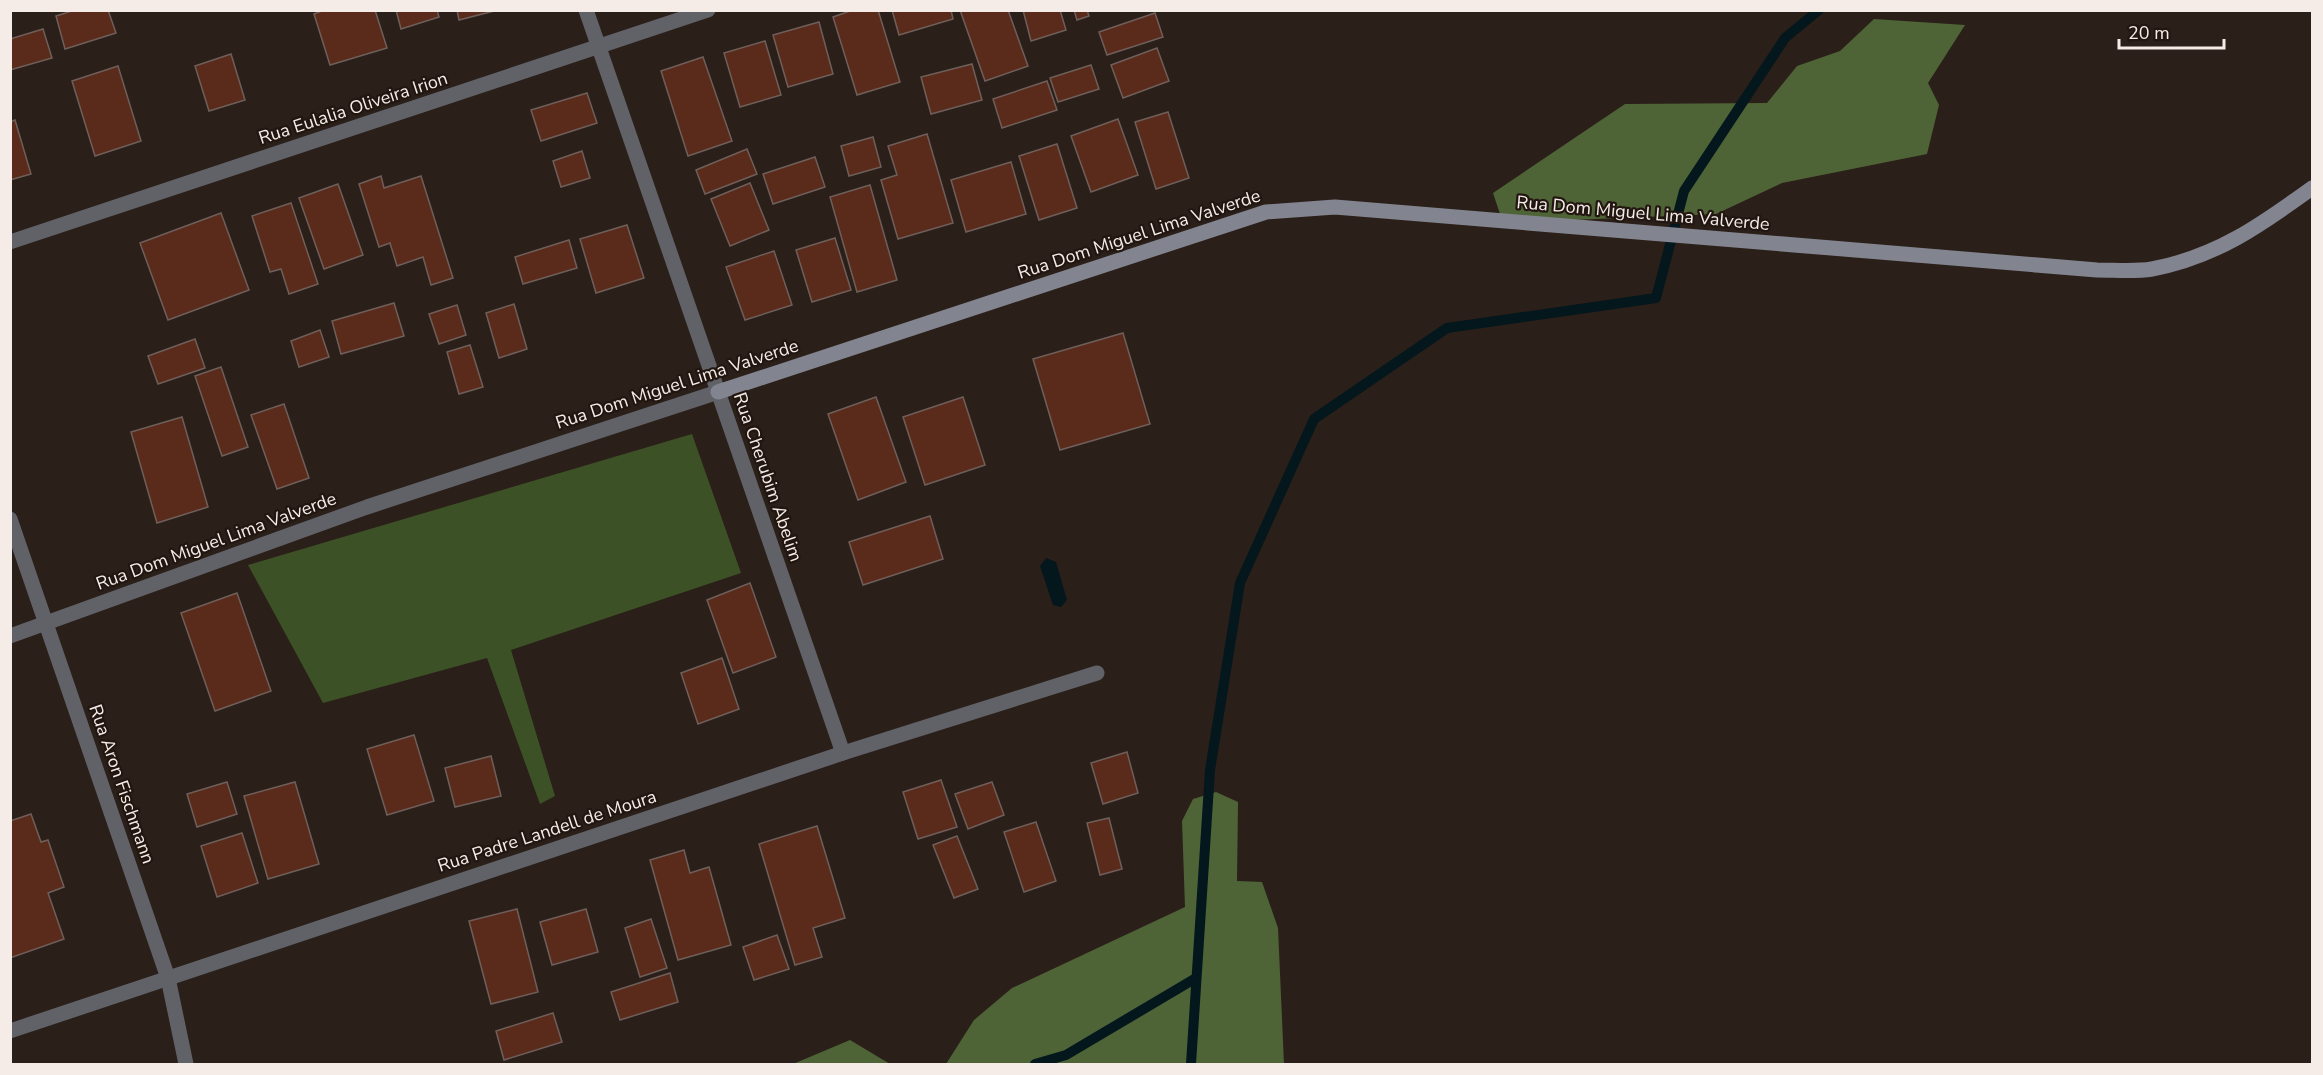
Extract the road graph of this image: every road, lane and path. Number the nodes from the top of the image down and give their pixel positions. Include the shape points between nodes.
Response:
1 (586, 10) edge
2 (708, 10) edge
3 (599, 47) junction
4 (2313, 188) edge
5 (10, 243) edge
6 (718, 392) junction
7 (10, 519) edge
8 (46, 623) junction
9 (10, 636) edge
10 (1097, 673) dead end
11 (843, 753) junction
12 (168, 978) junction
13 (10, 1031) edge
14 (186, 1065) edge

1 - 3 street, Rua Cherubim Abelim
2 - 3 street, Rua Eulalia Oliveira Irion
3 - 5 street, Rua Eulalia Oliveira Irion
3 - 6 street, Rua Cherubim Abelim
4 - 6 street, Rua Dom Miguel Lima Valverde via 2254,229 2199,257 2150,269 2085,269 1335,207 1266,212
6 - 8 street, Rua Dom Miguel Lima Valverde via 367,507
6 - 11 street, Rua Cherubim Abelim
7 - 8 street, Rua Aron Fischmann
8 - 9 street, Rua Dom Miguel Lima Valverde
8 - 12 street, Rua Aron Fischmann
10 - 11 street, Rua Padre Landell de Moura
11 - 12 street, Rua Padre Landell de Moura
12 - 13 street, Rua Padre Landell de Moura
12 - 14 street, Rua Aron Fischmann

